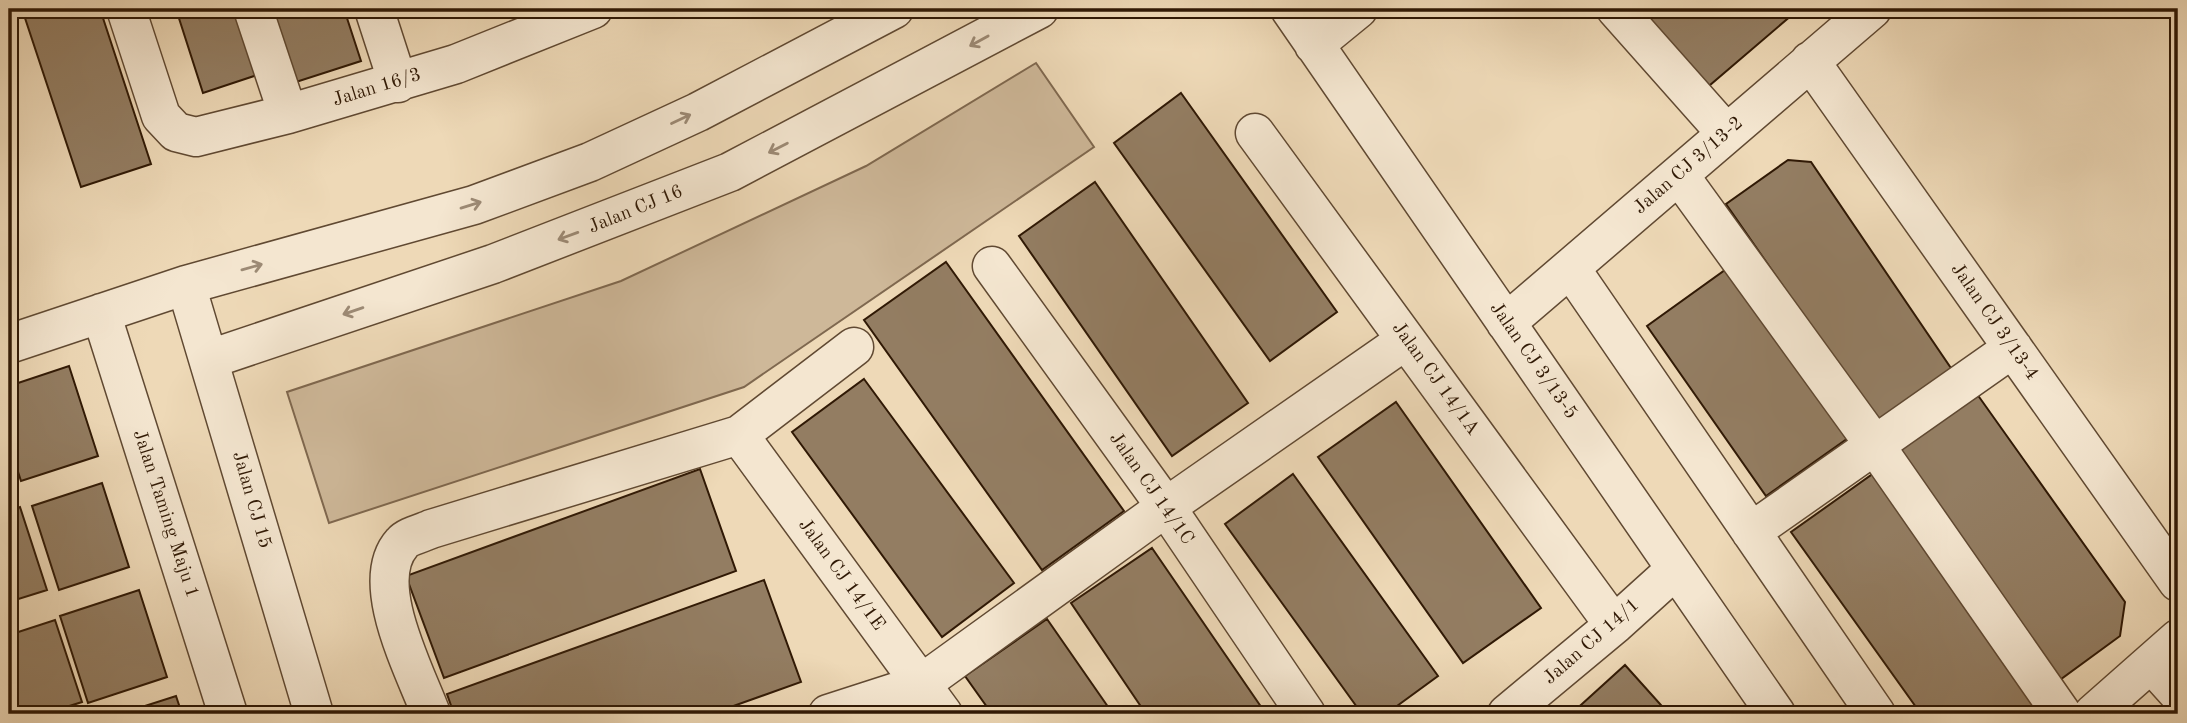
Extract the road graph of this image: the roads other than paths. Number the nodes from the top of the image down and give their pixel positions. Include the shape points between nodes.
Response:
1 (126, 9) edge
2 (253, 9) edge
3 (374, 9) edge
4 (593, 9) edge
5 (894, 9) edge
6 (1039, 9) edge
7 (1290, 9) edge
8 (1358, 9) edge
9 (1872, 9) edge
10 (1622, 11) edge
11 (512, 24) edge
12 (1314, 45) junction
13 (1810, 61) junction
14 (398, 82) junction
15 (288, 114) junction
16 (1255, 133) dead end
17 (1726, 133) junction
18 (1679, 174) junction
19 (992, 266) dead end
20 (1571, 269) junction
21 (186, 285) junction
22 (101, 313) junction
23 (1506, 323) junction
24 (1406, 340) junction
25 (9, 344) edge
26 (854, 347) dead end
27 (2013, 348) junction
28 (210, 359) junction
29 (739, 435) junction
30 (1874, 444) junction
31 (1166, 507) junction
32 (1751, 532) junction
33 (1675, 569) junction
34 (2178, 582) edge
35 (1614, 625) junction
36 (2165, 651) edge
37 (921, 684) junction
38 (2178, 693) edge
39 (228, 714) edge
40 (314, 714) edge
41 (431, 714) edge
42 (828, 714) edge
43 (943, 714) edge
44 (1306, 714) edge
45 (1507, 714) edge
46 (1776, 714) edge
47 (1876, 714) edge
48 (2062, 714) edge
49 (2093, 714) edge

1 - 15 street, Jalan 16/3 via 161,116 176,132 196,137
2 - 15 street
3 - 14 street
4 - 11 street, Jalan 16/3
21 -> 5 street via 474,205 590,162 698,112
6 -> 28 street, Jalan CJ 16 via 730,172 493,264
7 - 12 street, Jalan CJ 3/13-5
8 - 12 street
9 - 13 street, Jalan CJ 3/13-2
10 - 17 street
11 - 14 street, Jalan 16/3
12 - 23 street, Jalan CJ 3/13-5
13 - 17 street, Jalan CJ 3/13-2
13 - 27 street, Jalan CJ 3/13-4
14 - 15 street, Jalan 16/3
16 - 24 street, Jalan CJ 14/1A
17 - 18 street, Jalan CJ 3/13-2
18 - 20 street, Jalan CJ 3/13-2
18 - 30 street
19 - 31 street, Jalan CJ 14/1C
20 - 23 street, Jalan CJ 3/13-2
20 - 32 street
21 - 22 street
21 - 28 street, Jalan CJ 15
22 - 25 street
22 - 39 street, Jalan Taming Maju 1
23 - 33 street, Jalan CJ 3/13-5
24 - 31 street
24 - 35 street, Jalan CJ 14/1A
26 - 29 street
27 - 30 street
27 - 34 street, Jalan CJ 3/13-4
28 - 40 street, Jalan CJ 15
29 - 37 street, Jalan CJ 14/1E
29 - 41 street via 403,541 388,566 389,598
30 - 32 street
30 - 48 street
31 - 37 street
31 - 44 street, Jalan CJ 14/1C
32 - 47 street
33 - 35 street, Jalan CJ 14/1
33 - 46 street, Jalan CJ 3/13-5
35 - 45 street, Jalan CJ 14/1
36 - 38 street
36 - 49 street
37 - 42 street
37 - 43 street, Jalan CJ 14/1E

